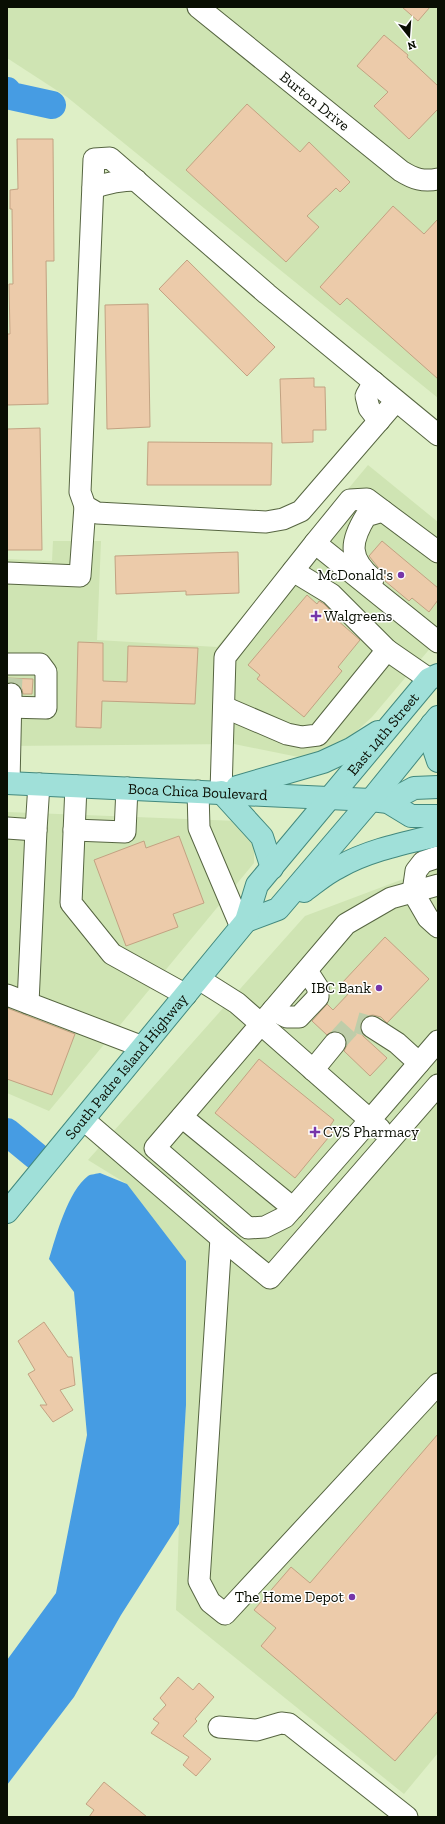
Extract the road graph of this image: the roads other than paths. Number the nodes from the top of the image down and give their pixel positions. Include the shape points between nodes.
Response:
1 (198, 7) edge
2 (438, 179) edge
3 (374, 382) junction
4 (396, 401) junction
5 (379, 421) junction
6 (438, 435) edge
7 (85, 506) junction
8 (374, 514) junction
9 (314, 543) junction
10 (438, 552) edge
11 (293, 571) junction
12 (7, 573) edge
13 (410, 620) junction
14 (438, 642) edge
15 (387, 650) junction
16 (434, 677) edge
17 (10, 685) edge
18 (224, 707) junction
19 (435, 720) edge
20 (394, 722) junction
21 (438, 761) edge
22 (8, 783) edge
23 (39, 784) junction
24 (76, 786) junction
25 (438, 787) edge
26 (127, 788) junction
27 (198, 791) junction
28 (221, 792) junction
29 (331, 797) junction
30 (380, 801) junction
31 (438, 816) edge
32 (7, 828) edge
33 (36, 830) junction
34 (74, 830) junction
35 (438, 835) edge
36 (438, 858) edge
37 (272, 868) junction
38 (438, 885) edge
39 (413, 892) junction
40 (278, 909) junction
41 (244, 924) junction
42 (438, 927) edge
43 (192, 987) junction
44 (7, 995) edge
45 (28, 1003) junction
46 (267, 1017) junction
47 (372, 1027) tunnel mouth
48 (336, 1043) tunnel mouth
49 (437, 1045) edge
50 (143, 1048) junction
51 (419, 1063) junction
52 (313, 1070) junction
53 (438, 1085) edge
54 (182, 1117) junction
55 (84, 1120) junction
56 (370, 1120) junction
57 (391, 1139) junction
58 (178, 1168) junction
59 (161, 1186) junction
60 (293, 1208) junction
61 (7, 1212) edge
62 (248, 1228) junction
63 (227, 1242) junction
64 (438, 1384) edge
65 (219, 1727) dead end
66 (407, 1817) edge

1 - 2 street, Burton Drive via 401,171 427,182
3 - 4 street
3 - 5 street via 366,396 369,408
3 - 7 street via 110,158 94,159 80,492
4 - 5 street
4 - 6 street
5 - 7 street via 301,511 283,519 266,522 97,513
7 - 12 street via 80,576
8 - 9 street via 367,499 350,500
8 - 10 street
8 - 13 street via 356,537 354,555 366,573 404,605
9 - 11 street
9 - 13 street
11 - 15 street via 331,594
11 - 18 street via 225,657
13 - 14 street
15 - 16 street
15 - 18 street via 318,735 302,737 287,734
16 - 20 main road, East 14th Street
17 - 22 street
18 - 28 street
19 - 21 main road via 431,740
19 - 30 main road, East 14th Street
20 - 28 main road via 351,749 323,762
20 - 29 main road, East 14th Street
22 - 23 main road, Boca Chica Boulevard
23 - 24 main road, Boca Chica Boulevard
23 - 33 street
24 - 26 main road, Boca Chica Boulevard
24 - 34 street
25 - 30 main road via 414,788
26 - 27 main road, Boca Chica Boulevard
26 - 34 street via 124,832
27 - 28 main road, Boca Chica Boulevard
27 - 41 street via 199,828
28 - 29 main road, Boca Chica Boulevard
28 - 37 main road via 262,836
29 - 30 main road, Boca Chica Boulevard
29 - 37 main road, South Padre Island Highway
30 - 31 main road, Boca Chica Boulevard via 411,816
30 - 40 main road
32 - 33 street
33 - 45 street
34 - 43 street via 71,903 112,954
35 - 40 main road via 397,845 338,867
36 - 39 street via 422,862 416,872
37 - 41 main road, South Padre Island Highway via 257,885
38 - 39 street
39 - 42 street via 428,918
39 - 46 street via 391,898 346,924
40 - 41 main road
41 - 43 main road, South Padre Island Highway
43 - 46 street
43 - 50 main road, South Padre Island Highway
44 - 45 street
45 - 50 street
46 - 52 street
46 - 54 street
47 - 51 street via 397,1043
48 - 52 street
49 - 51 street
50 - 55 main road, South Padre Island Highway
51 - 56 street
52 - 56 street
53 - 57 street
54 - 58 street via 155,1148
54 - 60 street
55 - 59 street
55 - 61 main road, South Padre Island Highway
56 - 57 street
56 - 60 street
57 - 63 street via 270,1278
58 - 59 street
58 - 62 street
59 - 63 street
60 - 62 street via 285,1217 265,1227
62 - 63 street
63 - 64 street via 199,1581 210,1602 225,1614
65 - 66 street via 257,1730 281,1723 289,1724

